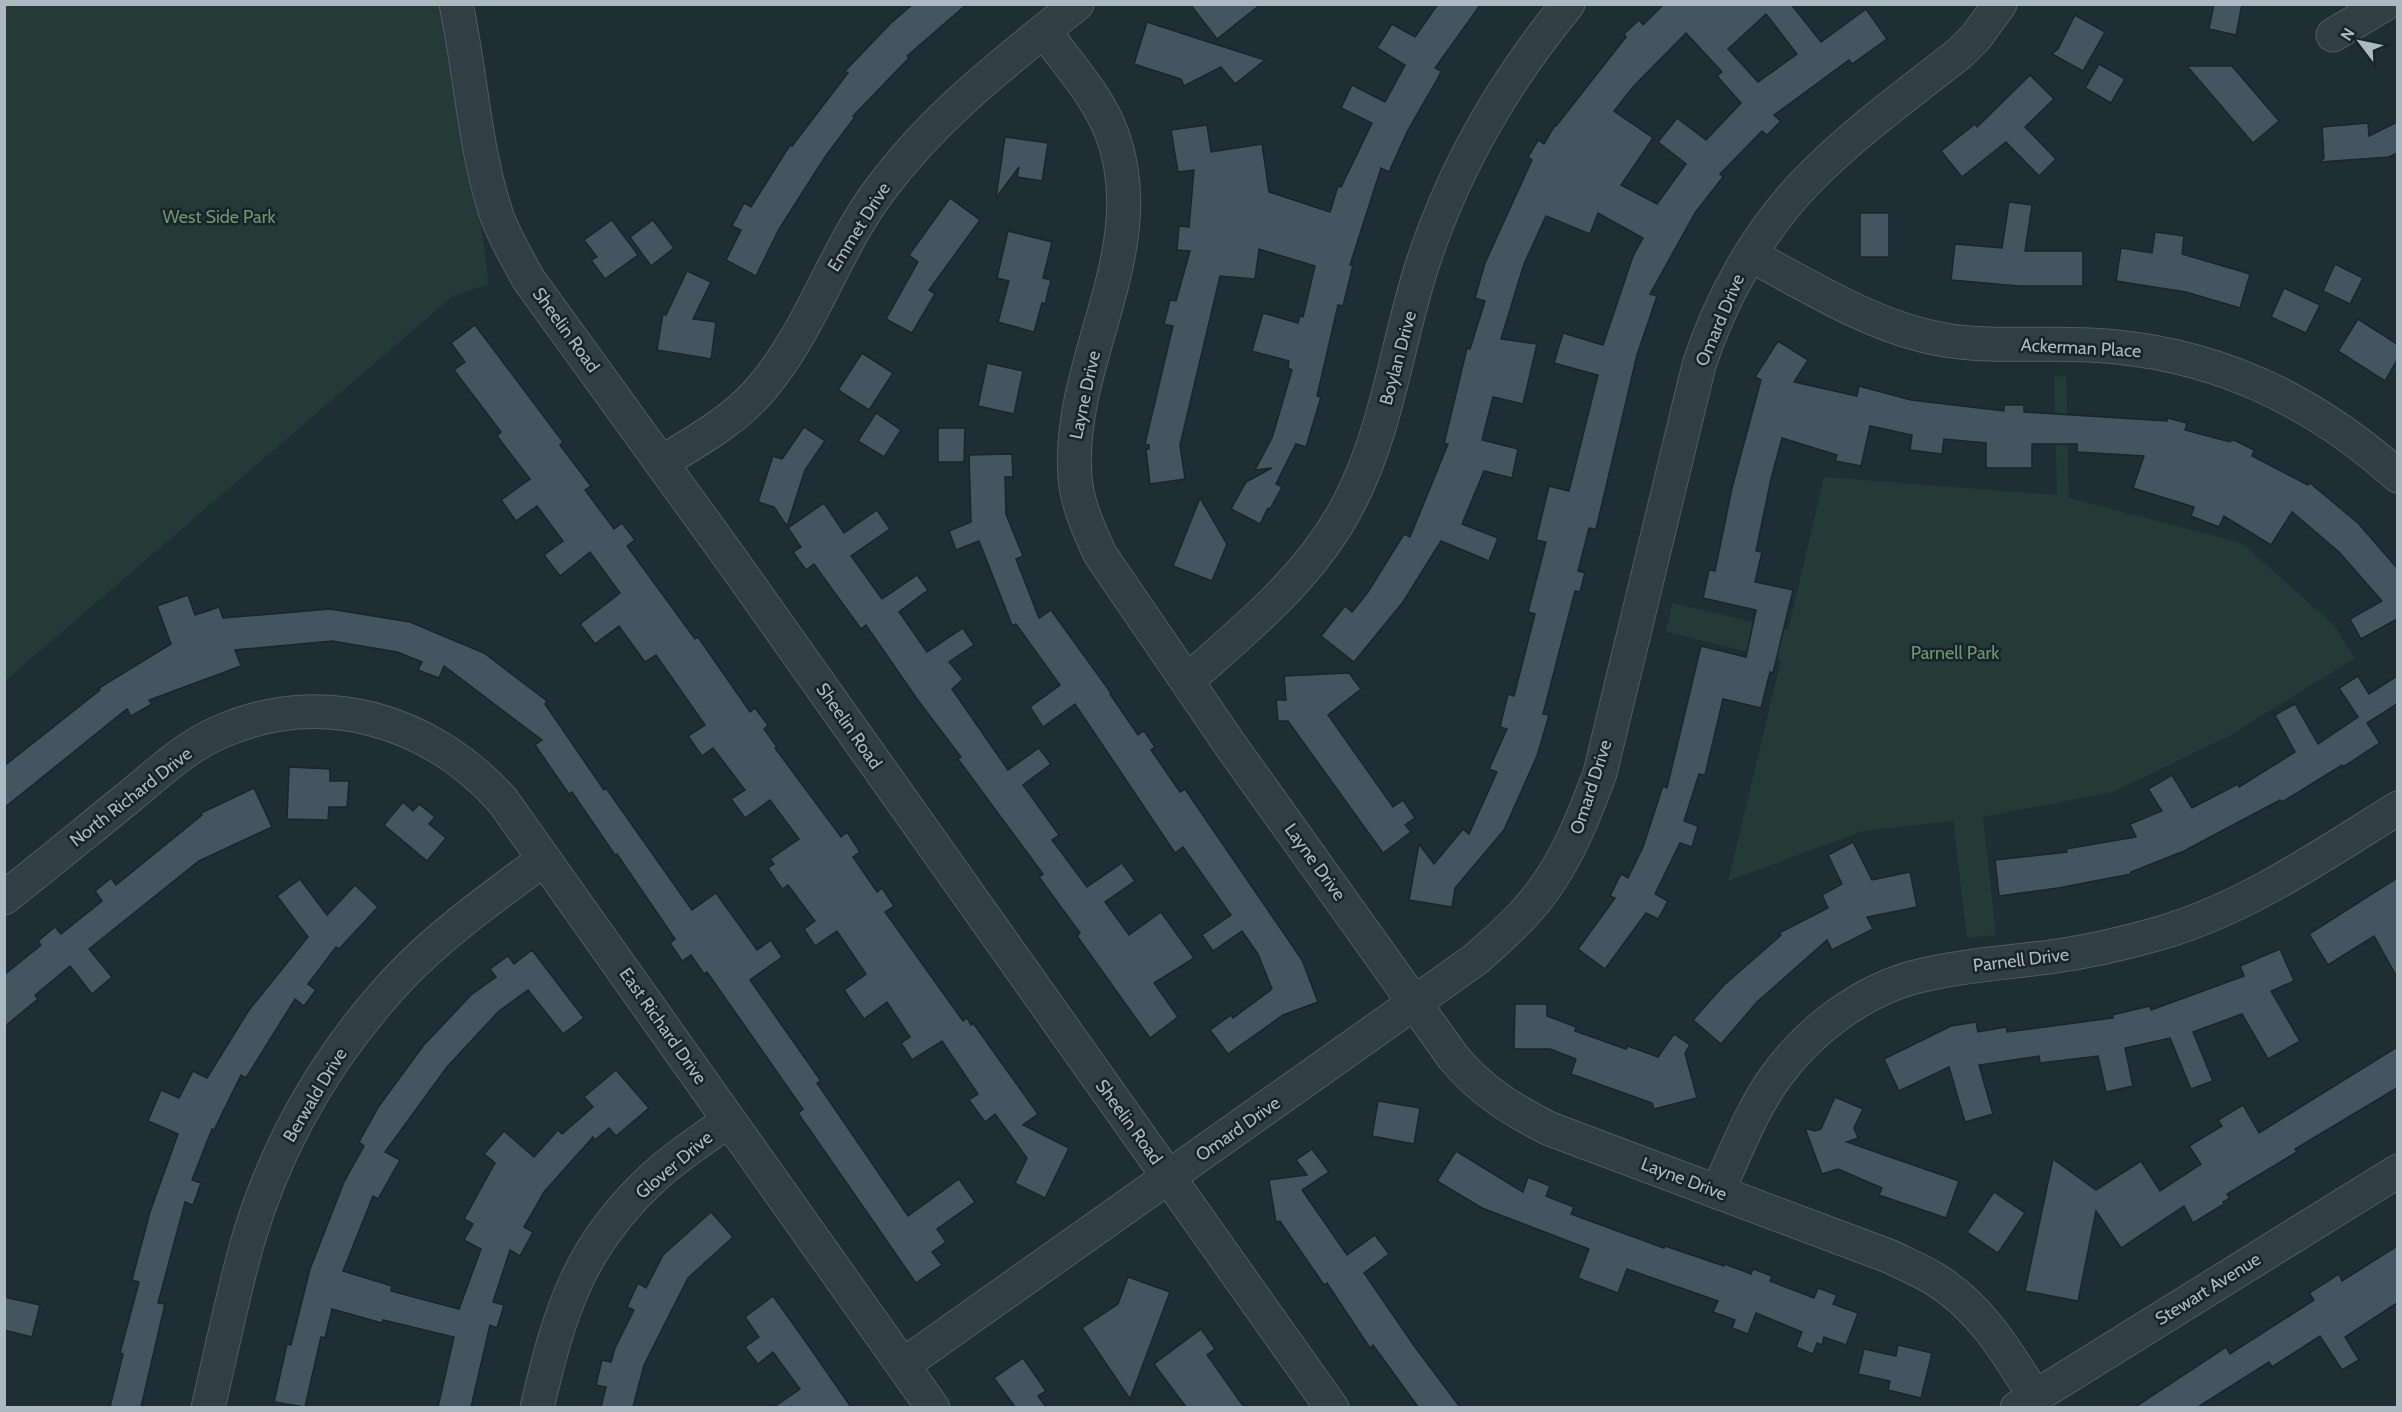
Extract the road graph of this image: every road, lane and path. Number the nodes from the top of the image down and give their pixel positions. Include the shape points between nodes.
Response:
1 (456, 4) edge
2 (1077, 4) edge
3 (1568, 4) edge
4 (2000, 4) edge
5 (2385, 4) edge
6 (1044, 31) junction
7 (2333, 35) dead end
8 (1750, 255) junction
9 (662, 462) junction
10 (2397, 476) edge
11 (1187, 681) junction
12 (340, 714) joint
13 (2397, 808) edge
14 (544, 859) junction
15 (4, 898) edge
16 (1415, 1003) junction
17 (729, 1120) junction
18 (2397, 1171) edge
19 (1169, 1178) junction
20 (1717, 1192) junction
21 (903, 1365) junction
22 (2026, 1402) edge
23 (208, 1407) edge
24 (537, 1407) edge
25 (933, 1407) edge
26 (1332, 1407) edge

1 - 9 street, Sheelin Road via 485,175 511,248 529,280
2 - 6 street, Emmet Drive
3 - 11 street, Boylan Drive via 1507,84 1458,172 1420,272 1377,436 1348,506 1322,548 1292,585
4 - 8 street, Omard Drive via 1960,53 1806,182
5 - 7 street
6 - 9 street, Emmet Drive via 960,100 903,160 855,227 807,320 759,390 725,423
6 - 11 street, Layne Drive via 1104,117 1124,190 1119,255 1078,415 1074,444 1078,498 1100,555
8 - 10 street, Ackerman Place via 1857,312 1911,332 1974,343 2122,347 2235,373 2326,420
8 - 16 street, Omard Drive via 1728,295 1700,365 1600,773 1582,823 1569,850 1521,918 1476,959
9 - 19 street, Sheelin Road
11 - 16 street, Layne Drive
12 - 14 street, East Richard Drive via 384,721 423,736 455,756 487,782
12 - 15 street, North Richard Drive via 301,711 262,718 220,732 181,754
13 - 20 street, Parnell Drive via 2247,898 2209,916 2098,950 1955,968 1876,992 1814,1033 1777,1074
14 - 17 street, East Richard Drive
14 - 23 street, Berwald Drive via 453,928 401,976 349,1038 309,1098 282,1151 248,1243
16 - 19 street, Omard Drive
16 - 20 street, Layne Drive via 1463,1069 1486,1092 1513,1110 1550,1129
17 - 21 street, East Richard Drive
17 - 24 street, Glover Drive via 643,1187 591,1251 565,1304
18 - 22 street, Stewart Avenue
19 - 21 street, Omard Drive
19 - 26 street, Sheelin Road
20 - 22 street, Layne Drive via 1891,1257 1934,1278 1988,1327
21 - 25 street, East Richard Drive

